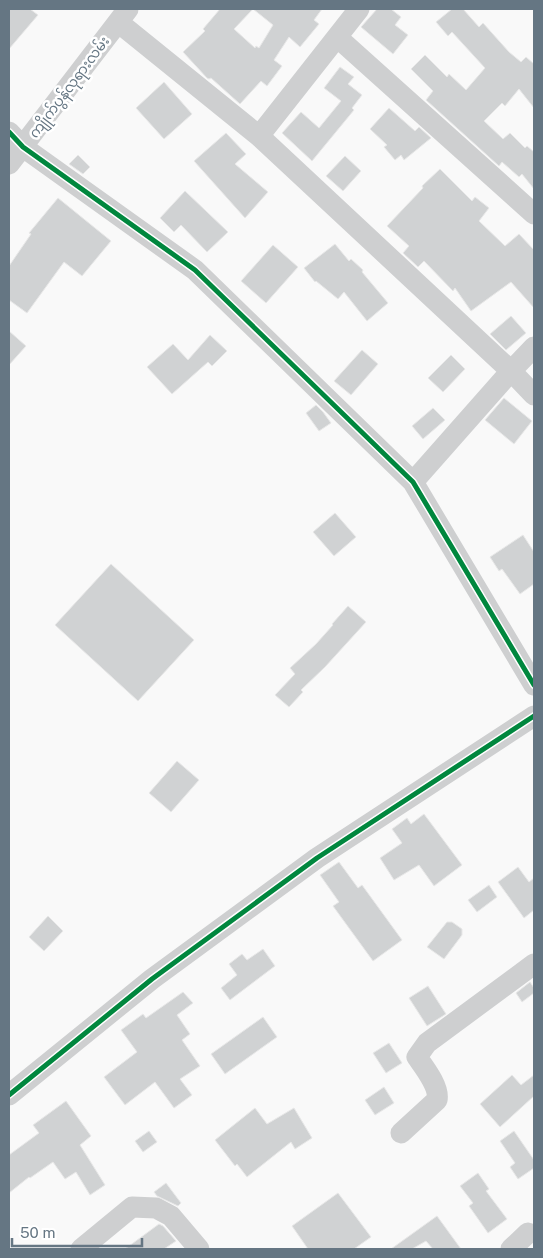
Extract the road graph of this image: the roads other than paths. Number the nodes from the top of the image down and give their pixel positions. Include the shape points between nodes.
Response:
1 (359, 9) edge
2 (123, 15) edge
3 (336, 37) junction
4 (259, 136) junction
5 (16, 140) edge
6 (9, 164) edge
7 (534, 214) edge
8 (534, 348) edge
9 (511, 371) junction
10 (534, 395) edge
11 (413, 482) junction
12 (534, 685) edge
13 (534, 716) edge
14 (534, 964) edge
15 (9, 1095) edge
16 (401, 1133) dead end
17 (528, 1233) dead end
18 (81, 1249) edge
19 (199, 1249) edge
20 (511, 1249) edge

1 - 3 street
2 - 4 street
2 - 5 street, ကျိုက်ပွန်လုရားလမ်း
3 - 4 street
3 - 7 street
4 - 9 street
5 - 6 street, ကျိုက်ပွန်လုရားလမ်း
5 - 11 street via 195,270
8 - 9 street
9 - 10 street
9 - 11 street
11 - 12 street
13 - 15 street via 317,858 152,979
14 - 16 street via 427,1043 417,1057 436,1087 437,1100
17 - 20 street
18 - 19 street via 132,1207 156,1208 171,1216

